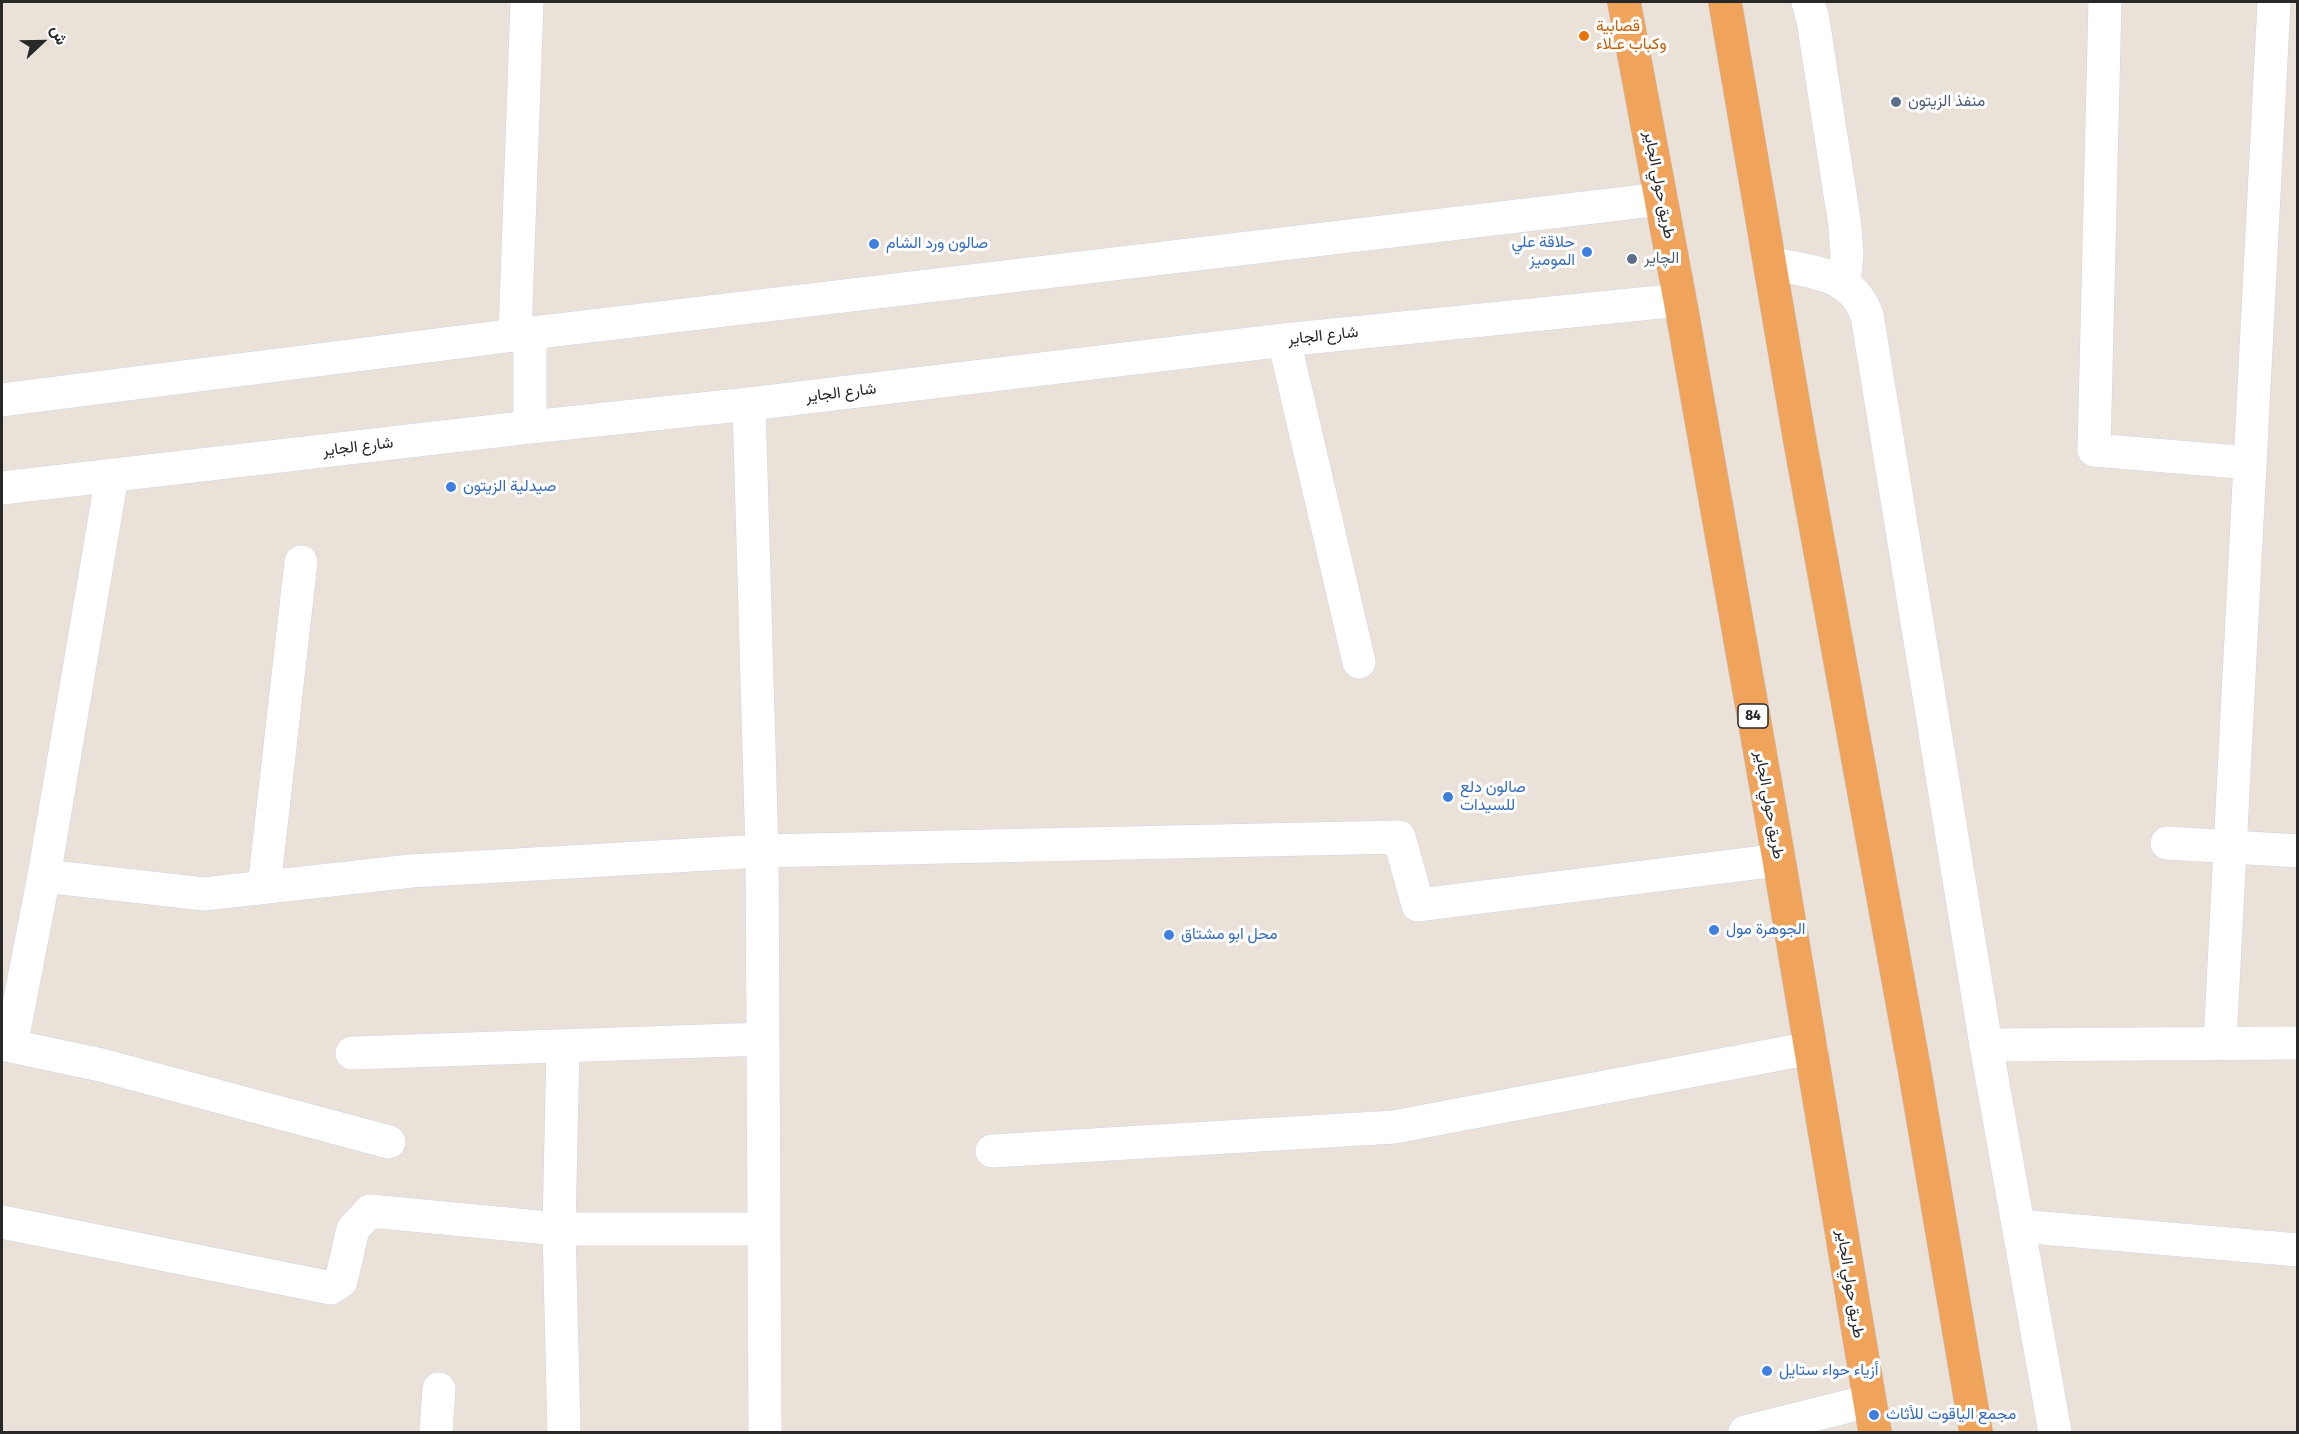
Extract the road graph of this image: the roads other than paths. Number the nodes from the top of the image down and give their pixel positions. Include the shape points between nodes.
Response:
1 (527, 2) edge
2 (1624, 2) edge
3 (1725, 2) edge
4 (1808, 2) edge
5 (2105, 2) edge
6 (2274, 2) edge
7 (1661, 199) junction
8 (1770, 263) junction
9 (1844, 283) junction
10 (1680, 300) junction
11 (523, 335) junction
12 (1284, 340) junction
13 (2, 400) edge
14 (748, 404) junction
15 (530, 427) junction
16 (2250, 464) junction
17 (112, 476) junction
18 (2, 488) edge
19 (301, 562) dead end
20 (1359, 662) dead end
21 (2167, 843) dead end
22 (2230, 847) junction
23 (762, 851) junction
24 (2298, 851) edge
25 (1779, 860) junction
26 (44, 876) junction
27 (264, 887) junction
28 (763, 1039) junction
29 (2220, 1042) junction
30 (2298, 1043) edge
31 (6, 1045) edge
32 (1986, 1045) junction
33 (563, 1046) junction
34 (1811, 1048) junction
35 (352, 1053) dead end
36 (389, 1142) dead end
37 (993, 1151) dead end
38 (2, 1222) edge
39 (2019, 1226) junction
40 (559, 1229) junction
41 (764, 1229) junction
42 (2298, 1250) edge
43 (439, 1389) dead end
44 (1869, 1401) junction
45 (436, 1432) edge
46 (564, 1432) edge
47 (765, 1432) edge
48 (1745, 1432) edge
49 (1875, 1432) edge
50 (1976, 1432) edge
51 (2055, 1432) edge

1 - 11 street
2 - 7 highway, طريق حولي الجاير / 84
3 - 8 highway
4 - 9 street via 1845,226
5 - 16 street via 2094,450
6 - 16 street
7 - 10 highway, طريق حولي الجاير / 84
7 - 11 street
8 - 9 street
8 - 50 highway
9 - 32 street via 1859,297 1867,315
10 - 12 street, شارع الجاير
10 - 25 highway, طريق حولي الجاير / 84
11 - 13 street
11 - 15 street
12 - 14 street, شارع الجاير
12 - 20 street
14 - 15 street, شارع الجاير
14 - 23 street
15 - 17 street, شارع الجاير
16 - 22 street
17 - 18 street, شارع الجاير
17 - 26 street
19 - 27 street
21 - 22 street
22 - 24 street
22 - 29 street
23 - 25 street via 1399,837 1418,905
23 - 27 street via 411,871
23 - 28 street
25 - 34 highway, طريق حولي الجاير / 84
26 - 27 street via 204,894
26 - 31 street
28 - 33 street
28 - 41 street
29 - 30 street
29 - 32 street
31 - 36 street via 101,1065
32 - 39 street
33 - 35 street
33 - 40 street
34 - 37 street via 1394,1127
34 - 44 highway, طريق حولي الجاير / 84
38 - 40 street via 331,1288 341,1281 353,1229 370,1211
39 - 42 street
39 - 51 street
40 - 41 street
40 - 46 street
41 - 47 street
43 - 45 street
44 - 48 street
44 - 49 highway, طريق حولي الجاير / 84

